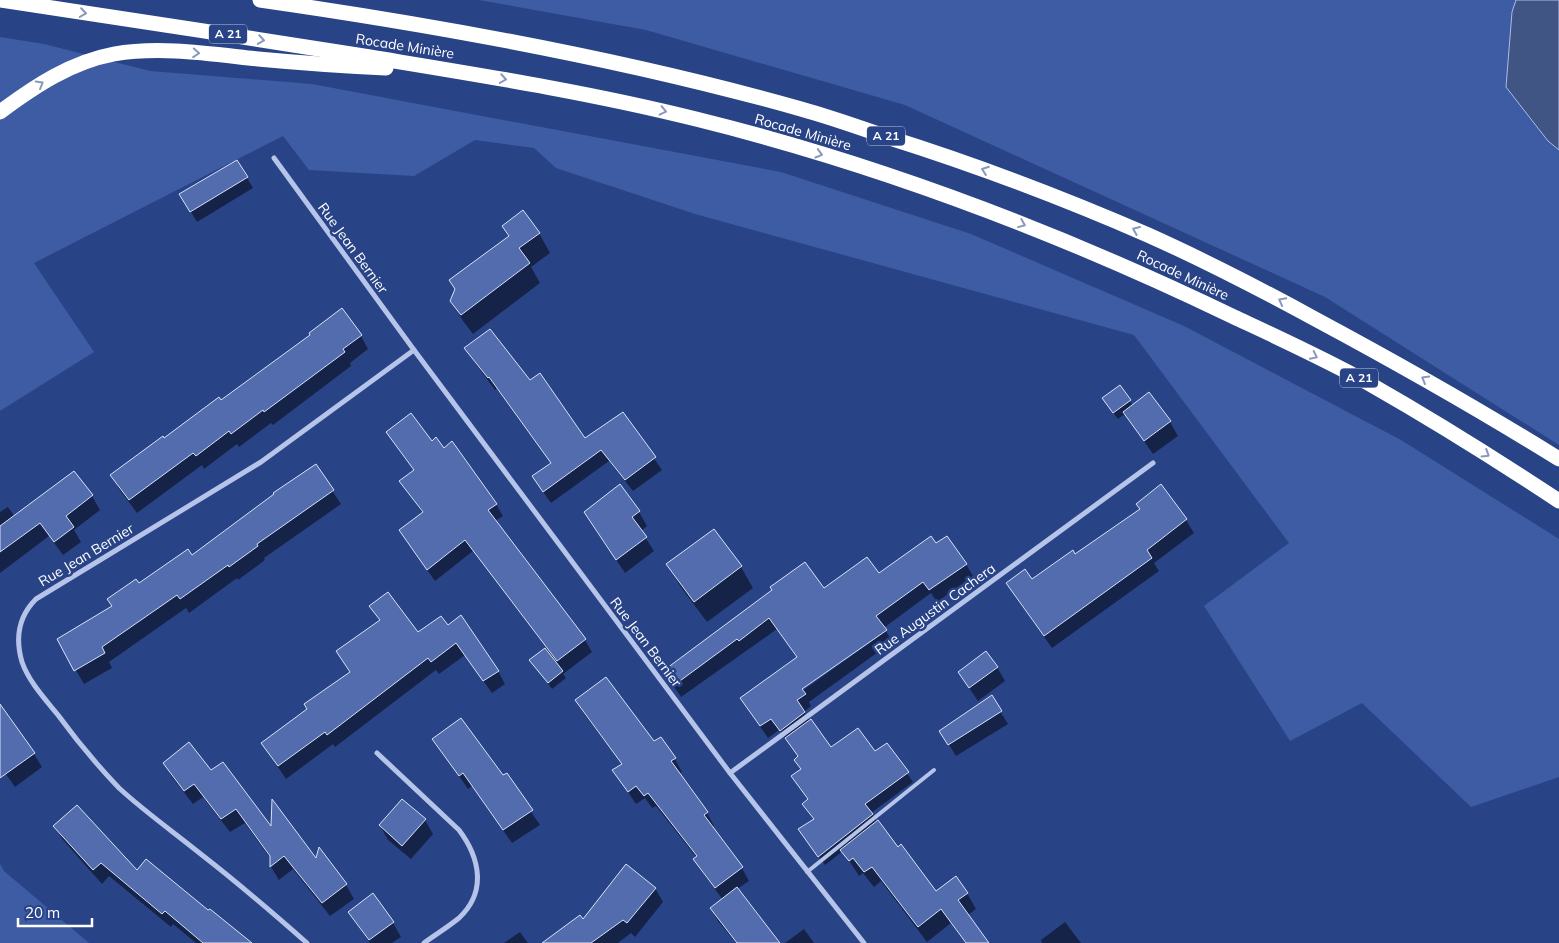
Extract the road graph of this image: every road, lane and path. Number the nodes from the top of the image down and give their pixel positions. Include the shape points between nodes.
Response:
1 (0, 0) edge
2 (260, 0) edge
3 (281, 0) edge
4 (300, 6) junction
5 (455, 71) junction
6 (0, 112) edge
7 (274, 158) dead end
8 (414, 350) junction
9 (1559, 459) edge
10 (1153, 463) dead end
11 (1559, 501) edge
12 (377, 753) dead end
13 (934, 770) dead end
14 (730, 773) junction
15 (807, 872) junction
16 (307, 943) edge
17 (424, 943) edge
18 (864, 943) edge

1 -> 5 highway, Rocade Minière / A 21
2 - 4 highway, Rocade Minière / A 21
3 - 4 highway
9 -> 4 highway, Rocade Minière / A 21 via 1347,336 1204,261 1078,206 938,153 804,110 657,72 485,37
6 -> 5 highway via 31,89 72,68 132,52 192,53 334,66
5 -> 11 highway, Rocade Minière / A 21 via 552,87 700,120 882,172 989,211 1183,292 1365,381
7 - 8 street, Rue Jean Bernier
8 - 14 street, Rue Jean Bernier
8 - 16 street, Rue Jean Bernier via 261,462 36,599 23,616 19,629 20,653 28,675 104,772
10 - 14 street, Rue Augustin Cachera
12 - 17 street via 459,830 477,866 476,887 466,910
13 - 15 lane
14 - 15 street, Rue Jean Bernier
15 - 18 street, Rue Jean Bernier

